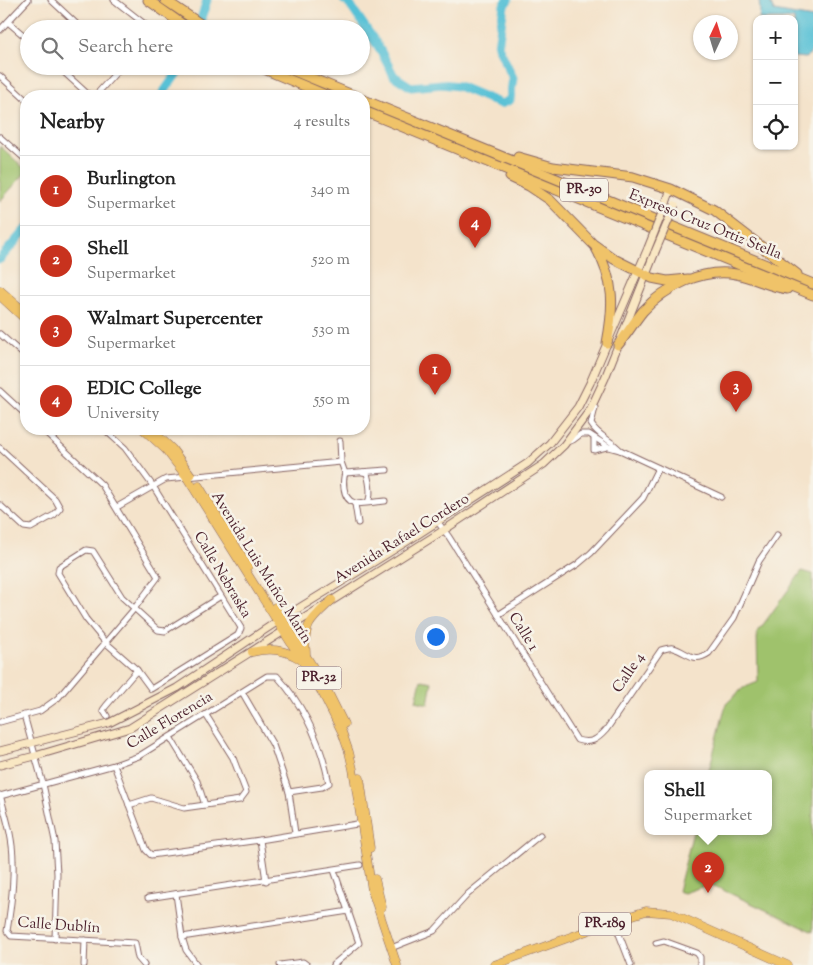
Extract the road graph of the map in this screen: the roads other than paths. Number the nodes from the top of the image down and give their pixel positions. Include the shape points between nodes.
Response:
1 (28, 0) edge
2 (51, 0) edge
3 (114, 0) edge
4 (148, 0) edge
5 (165, 0) edge
6 (72, 20) edge
7 (140, 20) edge
8 (176, 20) edge
9 (194, 20) edge
10 (8, 22) junction
11 (0, 30) edge
12 (20, 32) edge
13 (67, 75) edge
14 (114, 75) edge
15 (278, 75) edge
16 (304, 75) edge
17 (0, 76) edge
18 (83, 90) edge
19 (100, 90) edge
20 (314, 90) edge
21 (340, 90) edge
22 (20, 94) edge
23 (370, 102) edge
24 (370, 113) edge
25 (0, 137) edge
26 (483, 149) junction
27 (20, 155) edge
28 (478, 158) junction
29 (671, 189) junction
30 (680, 193) junction
31 (593, 244) junction
32 (642, 274) junction
33 (688, 280) junction
34 (806, 285) edge
35 (1, 293) edge
36 (813, 295) edge
37 (20, 308) edge
38 (20, 314) edge
39 (0, 334) edge
40 (607, 343) junction
41 (618, 345) junction
42 (20, 352) edge
43 (0, 391) edge
44 (596, 397) junction
45 (20, 409) edge
46 (49, 435) edge
47 (111, 435) edge
48 (150, 435) edge
49 (157, 435) edge
50 (594, 438) junction
51 (340, 442) dead end
52 (566, 442) junction
53 (608, 447) junction
54 (0, 448) edge
55 (620, 450) junction
56 (341, 462) junction
57 (658, 468) junction
58 (387, 470) dead end
59 (363, 472) junction
60 (345, 473) junction
61 (189, 476) junction
62 (153, 486) junction
63 (721, 497) dead end
64 (385, 501) dead end
65 (368, 502) junction
66 (355, 504) junction
67 (0, 505) edge
68 (116, 507) junction
69 (437, 521) junction
70 (358, 523) dead end
71 (444, 530) junction
72 (777, 535) dead end
73 (221, 596) junction
74 (332, 600) junction
75 (134, 609) junction
76 (498, 615) junction
77 (280, 620) junction
78 (287, 630) junction
79 (105, 642) junction
80 (252, 652) junction
81 (304, 658) junction
82 (137, 670) junction
83 (242, 692) junction
84 (206, 715) junction
85 (24, 716) junction
86 (107, 716) dead end
87 (0, 722) edge
88 (170, 737) junction
89 (596, 740) joint
90 (32, 742) junction
91 (0, 751) edge
92 (35, 756) junction
93 (0, 765) edge
94 (114, 765) junction
95 (43, 784) junction
96 (289, 792) junction
97 (0, 796) edge
98 (129, 805) junction
99 (205, 805) junction
100 (364, 823) junction
101 (295, 833) junction
102 (540, 835) dead end
103 (260, 840) junction
104 (360, 865) dead end
105 (334, 870) junction
106 (266, 881) junction
107 (176, 894) junction
108 (148, 898) dead end
109 (349, 911) junction
110 (614, 921) junction
111 (182, 937) junction
112 (55, 939) junction
113 (85, 940) junction
114 (656, 943) dead end
115 (393, 947) junction
116 (84, 965) edge
117 (144, 965) edge
118 (197, 965) edge
119 (280, 965) edge
120 (307, 965) edge
121 (333, 965) edge
122 (398, 965) edge
123 (403, 965) edge
124 (495, 965) edge
125 (630, 965) edge
126 (700, 965) edge
127 (787, 965) edge

1 - 10 street
2 - 6 street
3 - 7 street
4 - 8 highway
5 - 9 highway
10 - 11 street
10 - 12 street
13 - 18 street
14 - 19 street
15 - 20 highway
16 - 21 highway
17 - 22 street
23 - 26 highway, Expreso Cruz Ortiz Stella / PR-30
24 - 28 highway, Expreso Cruz Ortiz Stella / PR-30
25 - 27 street
26 - 29 highway via 546,165 632,177
26 - 34 highway, Expreso Cruz Ortiz Stella / PR-30
28 - 31 highway via 539,192
28 - 34 highway, Expreso Cruz Ortiz Stella / PR-30
29 - 30 highway
29 - 32 main road, Avenida Rafael Cordero, bridge via 648,248
30 - 32 main road, Avenida Rafael Cordero, bridge
30 - 34 highway via 720,214
31 - 32 highway
31 - 40 highway via 611,284 612,311
32 - 33 highway via 667,281
32 - 40 main road, Avenida Rafael Cordero
32 - 41 main road, Avenida Rafael Cordero
33 - 34 highway via 726,273 747,276 782,288
33 - 41 highway via 645,309
34 - 36 highway, Expreso Cruz Ortiz Stella / PR-30
35 - 37 main road
35 - 38 main road
39 - 42 street
40 - 69 main road, Avenida Rafael Cordero via 578,407 550,443 528,463
41 - 44 main road, Avenida Rafael Cordero
43 - 45 street
44 - 52 main road, Avenida Rafael Cordero
44 - 55 street via 591,424
46 - 68 street via 102,484
47 - 62 street, Calle Nebraska via 125,448
48 - 61 main road, Avenida Luis Muñoz Marín / PR-32
49 - 61 main road, Avenida Luis Muñoz Marín / PR-32 via 172,449
50 - 52 street via 581,434
50 - 53 street
50 - 53 street via 594,450
51 - 56 street
52 - 71 main road, Avenida Rafael Cordero via 544,464
53 - 55 street
54 - 67 street via 55,499 60,508 32,528 24,527
55 - 57 street
56 - 60 street
56 - 61 street
57 - 63 street
57 - 76 street via 643,498 591,553
58 - 59 street
59 - 60 street
59 - 65 street via 368,478
60 - 66 street via 345,497
61 - 62 street via 166,479
61 - 77 main road, Avenida Luis Muñoz Marín / PR-32
62 - 68 street
62 - 73 street, Calle Nebraska
64 - 65 street
65 - 66 street
66 - 70 street
68 - 75 street via 158,577
69 - 71 street, Calle 1
69 - 77 main road, Avenida Rafael Cordero
71 - 74 main road, Avenida Rafael Cordero
71 - 76 street, Calle 1
72 - 89 street, Calle 4 via 758,561 734,618 709,654 694,658 672,648 661,650
73 - 75 street via 165,631 158,630
73 - 82 street, Calle Nebraska via 241,628 238,635 151,689
74 - 78 main road, Avenida Rafael Cordero
74 - 81 main road via 307,627
75 - 79 street
75 - 79 street via 122,597 93,551 86,550 59,567 58,573 86,619
76 - 89 street, Calle 1 via 577,740 586,743
77 - 78 main road, Avenida Luis Muñoz Marín / PR-32
77 - 90 main road, Avenida Rafael Cordero via 177,688 109,723
78 - 80 main road, Avenida Rafael Cordero
78 - 81 main road, Avenida Luis Muñoz Marín / PR-32
79 - 82 street
79 - 85 street via 58,698 40,711
80 - 81 main road via 284,651
80 - 92 main road, Avenida Rafael Cordero via 130,728
81 - 100 main road, Avenida Luis Muñoz Marín / PR-32 via 346,741
82 - 86 street via 103,710
83 - 84 street, Calle Florencia
83 - 96 street via 273,745
83 - 96 street, Calle Florencia via 268,676 277,676 311,725 329,783
84 - 88 street, Calle Florencia
84 - 99 street via 233,758 246,792 240,800
85 - 87 street
85 - 90 street
88 - 94 street, Calle Florencia via 139,756
88 - 99 street via 197,781
90 - 91 main road, Avenida Rafael Cordero
90 - 92 street
92 - 93 main road, Avenida Rafael Cordero
92 - 95 street
94 - 95 street, Calle Florencia
94 - 98 street
95 - 97 street, Calle Florencia
95 - 112 street via 56,841
96 - 101 street
97 - 112 street, Calle Dublín via 13,860 7,931 11,936
98 - 99 street via 150,798 184,808
98 - 103 street via 146,850 151,855
100 - 101 street
100 - 115 main road, Avenida Luis Muñoz Marín / PR-32 via 372,891
101 - 103 street
102 - 115 street via 468,894 434,931
103 - 106 street
104 - 105 street
105 - 106 street
105 - 109 street
106 - 107 street
107 - 108 street
107 - 111 street
109 - 111 street
109 - 121 street via 359,943
110 - 124 main road, PR-189
110 - 125 street
110 - 127 main road, PR-189 via 646,911 671,913
111 - 118 street via 186,950
112 - 113 street, Calle Dublín
113 - 116 street
113 - 117 street, Calle Dublín via 134,942 138,958
114 - 126 street via 664,941 697,953
115 - 122 main road, Avenida Luis Muñoz Marín / PR-32
115 - 123 main road, Avenida Luis Muñoz Marín / PR-32
119 - 120 street via 303,962

